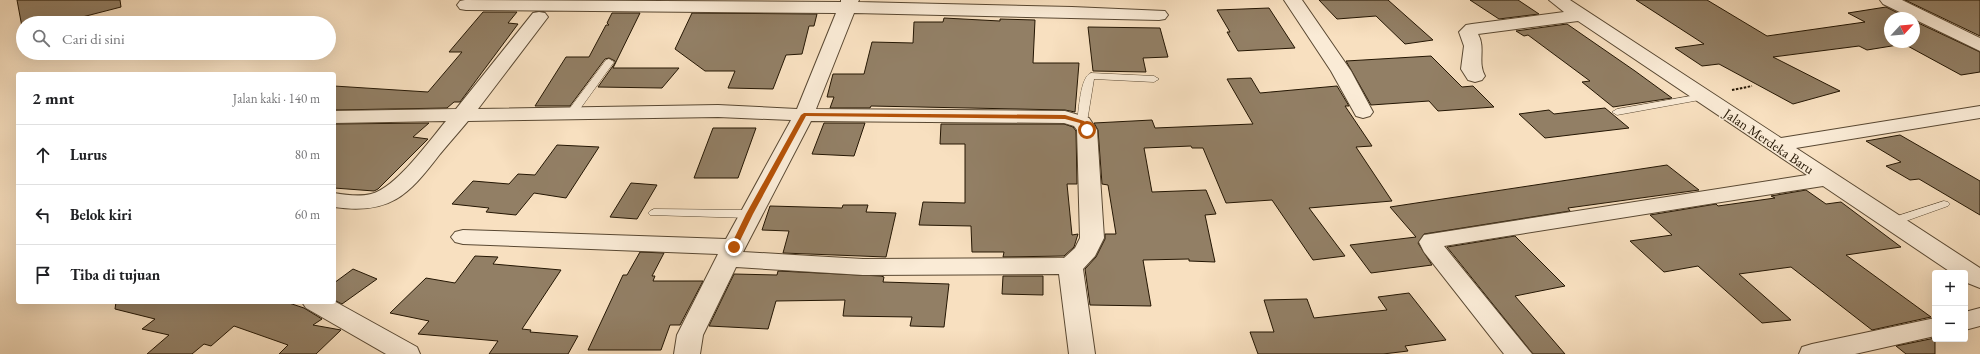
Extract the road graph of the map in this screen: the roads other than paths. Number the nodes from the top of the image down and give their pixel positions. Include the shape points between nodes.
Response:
1 (1294, 0) edge
2 (1558, 0) edge
3 (1889, 0) edge
4 (695, 2) edge
5 (849, 3) edge
6 (466, 5) dead end
7 (1159, 15) dead end
8 (1582, 15) junction
9 (540, 17) dead end
10 (1980, 45) edge
11 (609, 62) dead end
12 (1475, 76) dead end
13 (1154, 79) dead end
14 (1702, 97) junction
15 (1362, 112) dead end
16 (1617, 112) dead end
17 (1980, 112) edge
18 (464, 114) junction
19 (571, 114) junction
20 (804, 115) junction
21 (336, 117) edge
22 (1082, 122) junction
23 (1776, 145) junction
24 (1827, 179) junction
25 (336, 200) edge
26 (1944, 204) dead end
27 (654, 213) dead end
28 (750, 214) junction
29 (1892, 222) junction
30 (463, 237) dead end
31 (731, 253) junction
32 (1070, 266) junction
33 (1976, 274) edge
34 (319, 304) edge
35 (1980, 317) edge
36 (1968, 319) edge
37 (1932, 328) edge
38 (407, 354) edge
39 (687, 354) edge
40 (1082, 354) edge
41 (1516, 354) edge
42 (1812, 354) edge

1 - 15 street via 1341,71
2 - 8 street, Jalan Merdeka Baru
3 - 10 street
4 - 5 street
4 - 6 street
5 - 7 street
5 - 20 street
8 - 12 street via 1472,28 1468,32 1474,43 1475,52 1471,69
8 - 14 street, Jalan Merdeka Baru
9 - 18 street
11 - 19 lane
13 - 22 lane via 1091,76 1088,80
14 - 16 lane
14 - 23 street, Jalan Merdeka Baru
17 - 23 street
18 - 19 street
18 - 21 street
18 - 25 street via 406,181 392,193 380,199 357,203
19 - 20 street via 718,111
20 - 22 street via 1065,117
20 - 28 street
22 - 32 street via 1087,130 1092,238 1082,258
23 - 24 street, Jalan Merdeka Baru
24 - 29 street, Jalan Merdeka Baru
24 - 41 street via 1432,240 1432,247
26 - 29 lane
27 - 28 lane
28 - 31 street
29 - 33 street, Jalan Merdeka Baru
30 - 31 street
31 - 32 street via 862,267
31 - 39 street via 690,335
32 - 40 street
34 - 38 street
35 - 36 street
37 - 42 street

